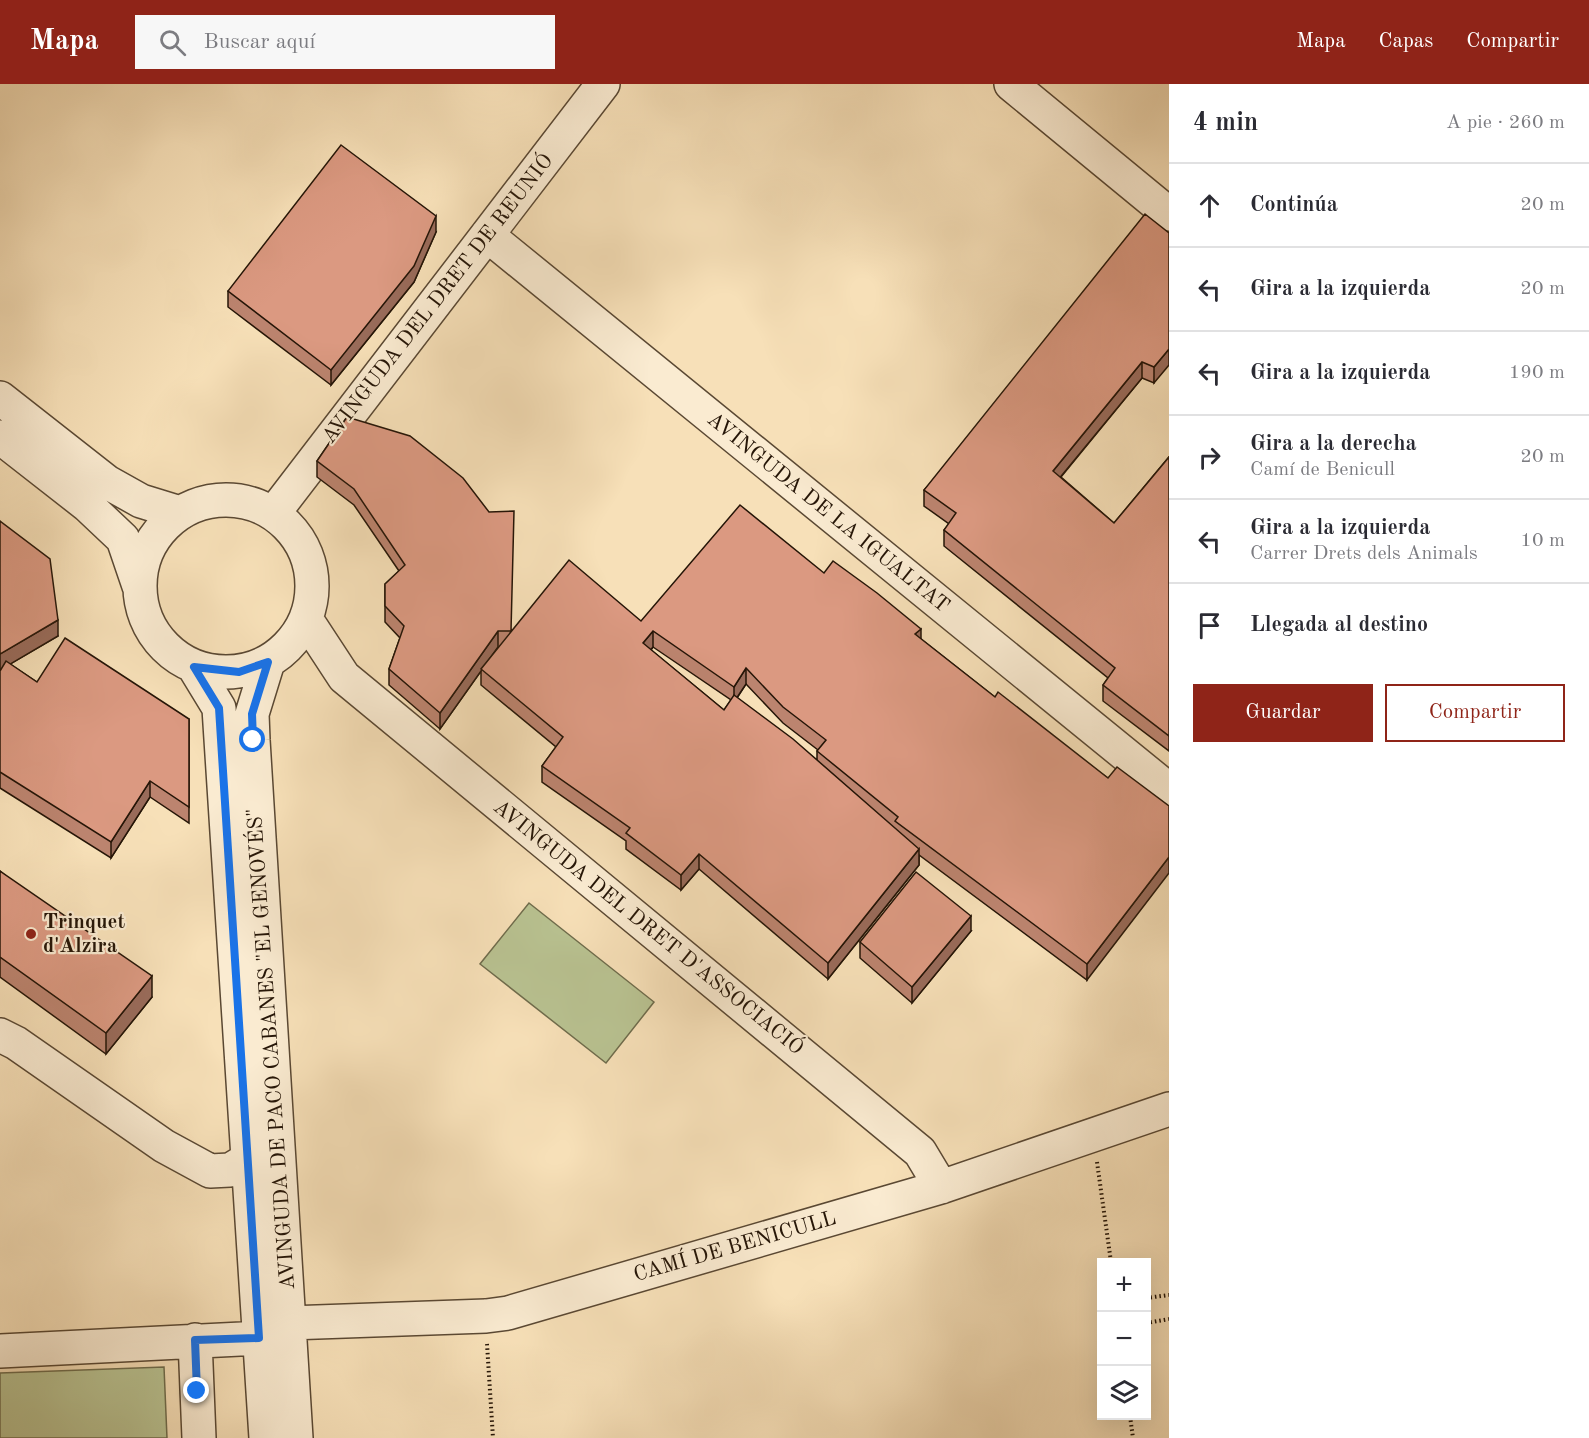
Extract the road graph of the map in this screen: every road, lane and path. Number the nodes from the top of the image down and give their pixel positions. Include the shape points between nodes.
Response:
1 (603, 84) edge
2 (1011, 84) edge
3 (1169, 214) edge
4 (487, 235) junction
5 (0, 398) edge
6 (0, 437) edge
7 (180, 513) junction
8 (273, 514) junction
9 (139, 586) junction
10 (306, 619) junction
11 (272, 659) junction
12 (194, 667) junction
13 (344, 677) junction
14 (1169, 790) edge
15 (0, 1035) edge
16 (1169, 1109) edge
17 (1093, 1137) junction
18 (248, 1159) junction
19 (941, 1187) junction
20 (1110, 1258) edge
21 (1169, 1295) edge
22 (1151, 1297) edge
23 (486, 1316) junction
24 (1169, 1320) edge
25 (1151, 1322) edge
26 (289, 1323) junction
27 (259, 1338) junction
28 (195, 1340) junction
29 (0, 1351) edge
30 (1131, 1420) edge
31 (199, 1438) edge
32 (266, 1438) edge
33 (296, 1438) edge
34 (493, 1438) edge
35 (1133, 1438) edge

1 - 4 street, AVINGUDA DEL DRET DE REUNIÓ
2 - 3 street
4 - 8 street, AVINGUDA DEL DRET DE REUNIÓ
4 - 14 street, AVINGUDA DE LA IGUALTAT
5 - 7 street via 107,482 141,501
6 - 9 street via 87,505 123,539
7 - 8 street via 207,502 236,501
7 - 9 street via 158,533 146,554
8 - 10 street via 301,543 310,567 312,597
9 - 12 street via 148,624 166,648
10 - 11 street via 290,644
10 - 13 street, AVINGUDA DEL DRET D'ASSOCIACIÓ
11 - 12 street via 239,672
11 - 13 street, AVINGUDA DEL DRET D'ASSOCIACIÓ
11 - 26 street, AVINGUDA DE PACO CABANES "EL GENOVÉS" via 252,714
12 - 18 street, AVINGUDA DE PACO CABANES "EL GENOVÉS" via 219,708
13 - 19 street, AVINGUDA DEL DRET D'ASSOCIACIÓ via 920,1152
15 - 18 street via 164,1146 210,1171 230,1170
16 - 17 street, CAMÍ DE BENICULL
17 - 19 street, CAMÍ DE BENICULL
17 - 20 path
18 - 27 street, AVINGUDA DE PACO CABANES "EL GENOVÉS"
19 - 23 street, CAMÍ DE BENICULL via 508,1313
21 - 22 path
23 - 26 street, CAMÍ DE BENICULL
23 - 34 path
24 - 25 path
26 - 33 street, AVINGUDA DE PACO CABANES "EL GENOVÉS"
27 - 28 street
27 - 32 street, AVINGUDA DE PACO CABANES "EL GENOVÉS"
28 - 29 street
28 - 31 street
30 - 35 path

